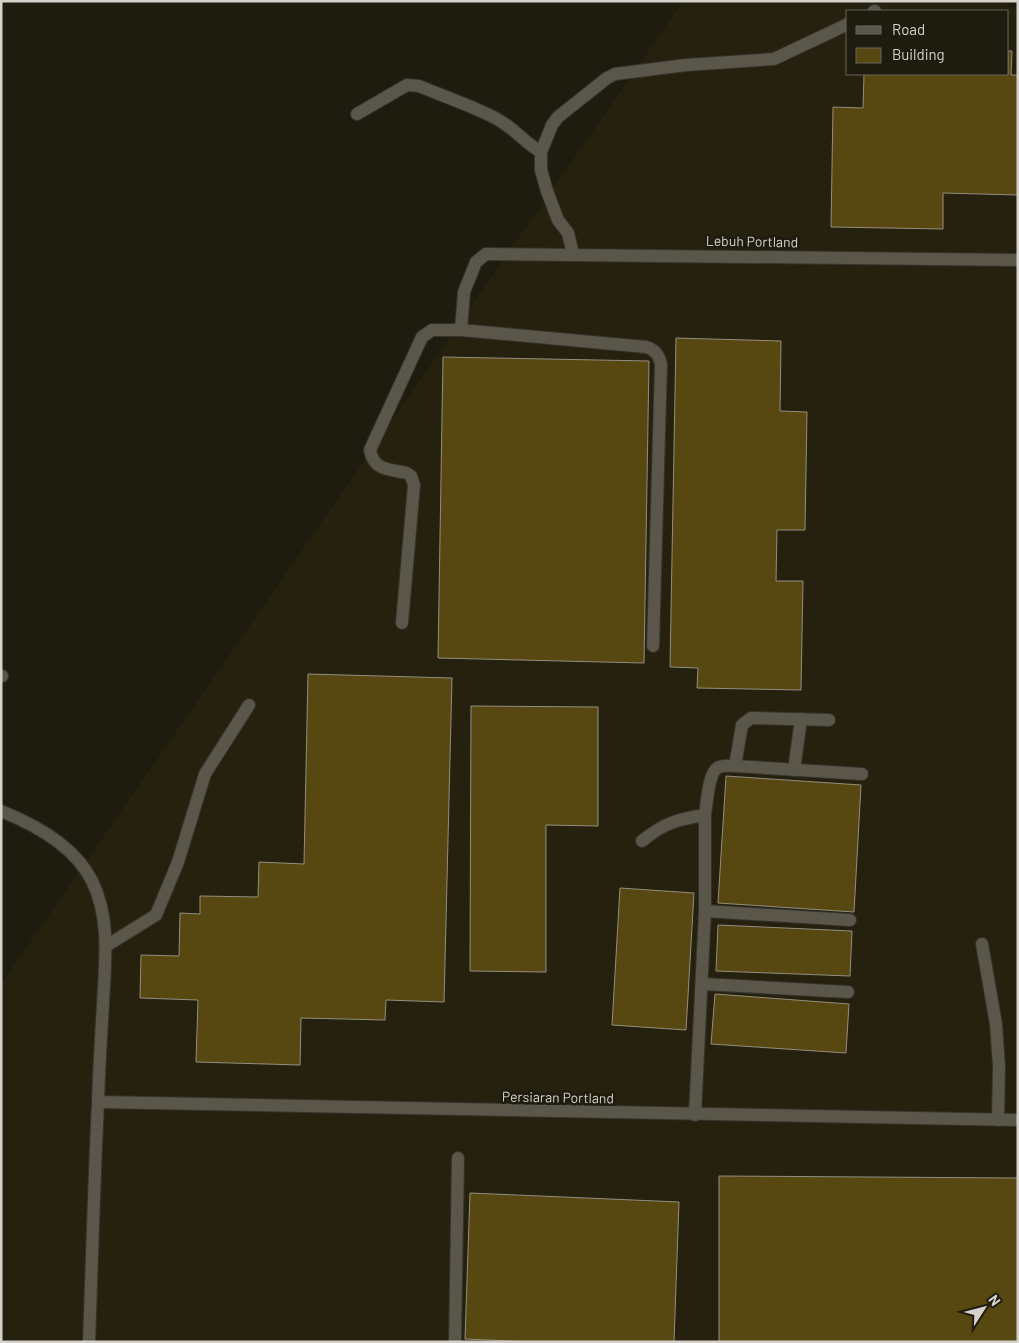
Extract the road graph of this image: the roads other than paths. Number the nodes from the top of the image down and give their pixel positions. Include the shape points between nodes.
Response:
1 (846, 25) edge
2 (357, 114) dead end
3 (541, 152) junction
4 (573, 254) junction
5 (1018, 260) edge
6 (462, 330) junction
7 (402, 623) dead end
8 (652, 646) dead end
9 (249, 705) dead end
10 (802, 719) junction
11 (829, 720) dead end
12 (735, 766) junction
13 (794, 770) junction
14 (862, 774) dead end
15 (1, 811) edge
16 (705, 815) junction
17 (642, 841) dead end
18 (705, 911) junction
19 (850, 920) dead end
20 (982, 944) dead end
21 (106, 946) junction
22 (702, 984) junction
23 (848, 992) dead end
24 (98, 1102) junction
25 (695, 1115) junction
26 (998, 1120) junction
27 (1018, 1120) edge
28 (458, 1158) dead end
29 (89, 1342) edge
30 (455, 1342) edge

1 - 3 street via 774,59 615,74 558,117
2 - 3 street via 407,85 419,86 498,120
3 - 4 street via 541,170 547,191 558,220 568,233
4 - 5 street, Lebuh Portland
4 - 6 street, Lebuh Portland via 486,254 476,262 464,292
6 - 7 street via 432,330 422,337 370,450 375,463 381,468 407,473 414,485
6 - 8 street via 646,347 656,352 661,364
9 - 21 street via 205,774 178,862 156,916
10 - 11 street
10 - 12 street via 750,718 742,725
10 - 13 street
12 - 13 street
12 - 16 street via 720,766 711,775
13 - 14 street
15 - 21 street via 36,826 78,860 92,879 99,897
16 - 17 street via 664,825
16 - 18 street
18 - 19 street
18 - 22 street
20 - 26 street via 996,1024
21 - 24 street
22 - 23 street
22 - 25 street
24 - 25 street, Persiaran Portland
24 - 29 street
25 - 26 street, Persiaran Portland
26 - 27 street, Persiaran Portland
28 - 30 street

